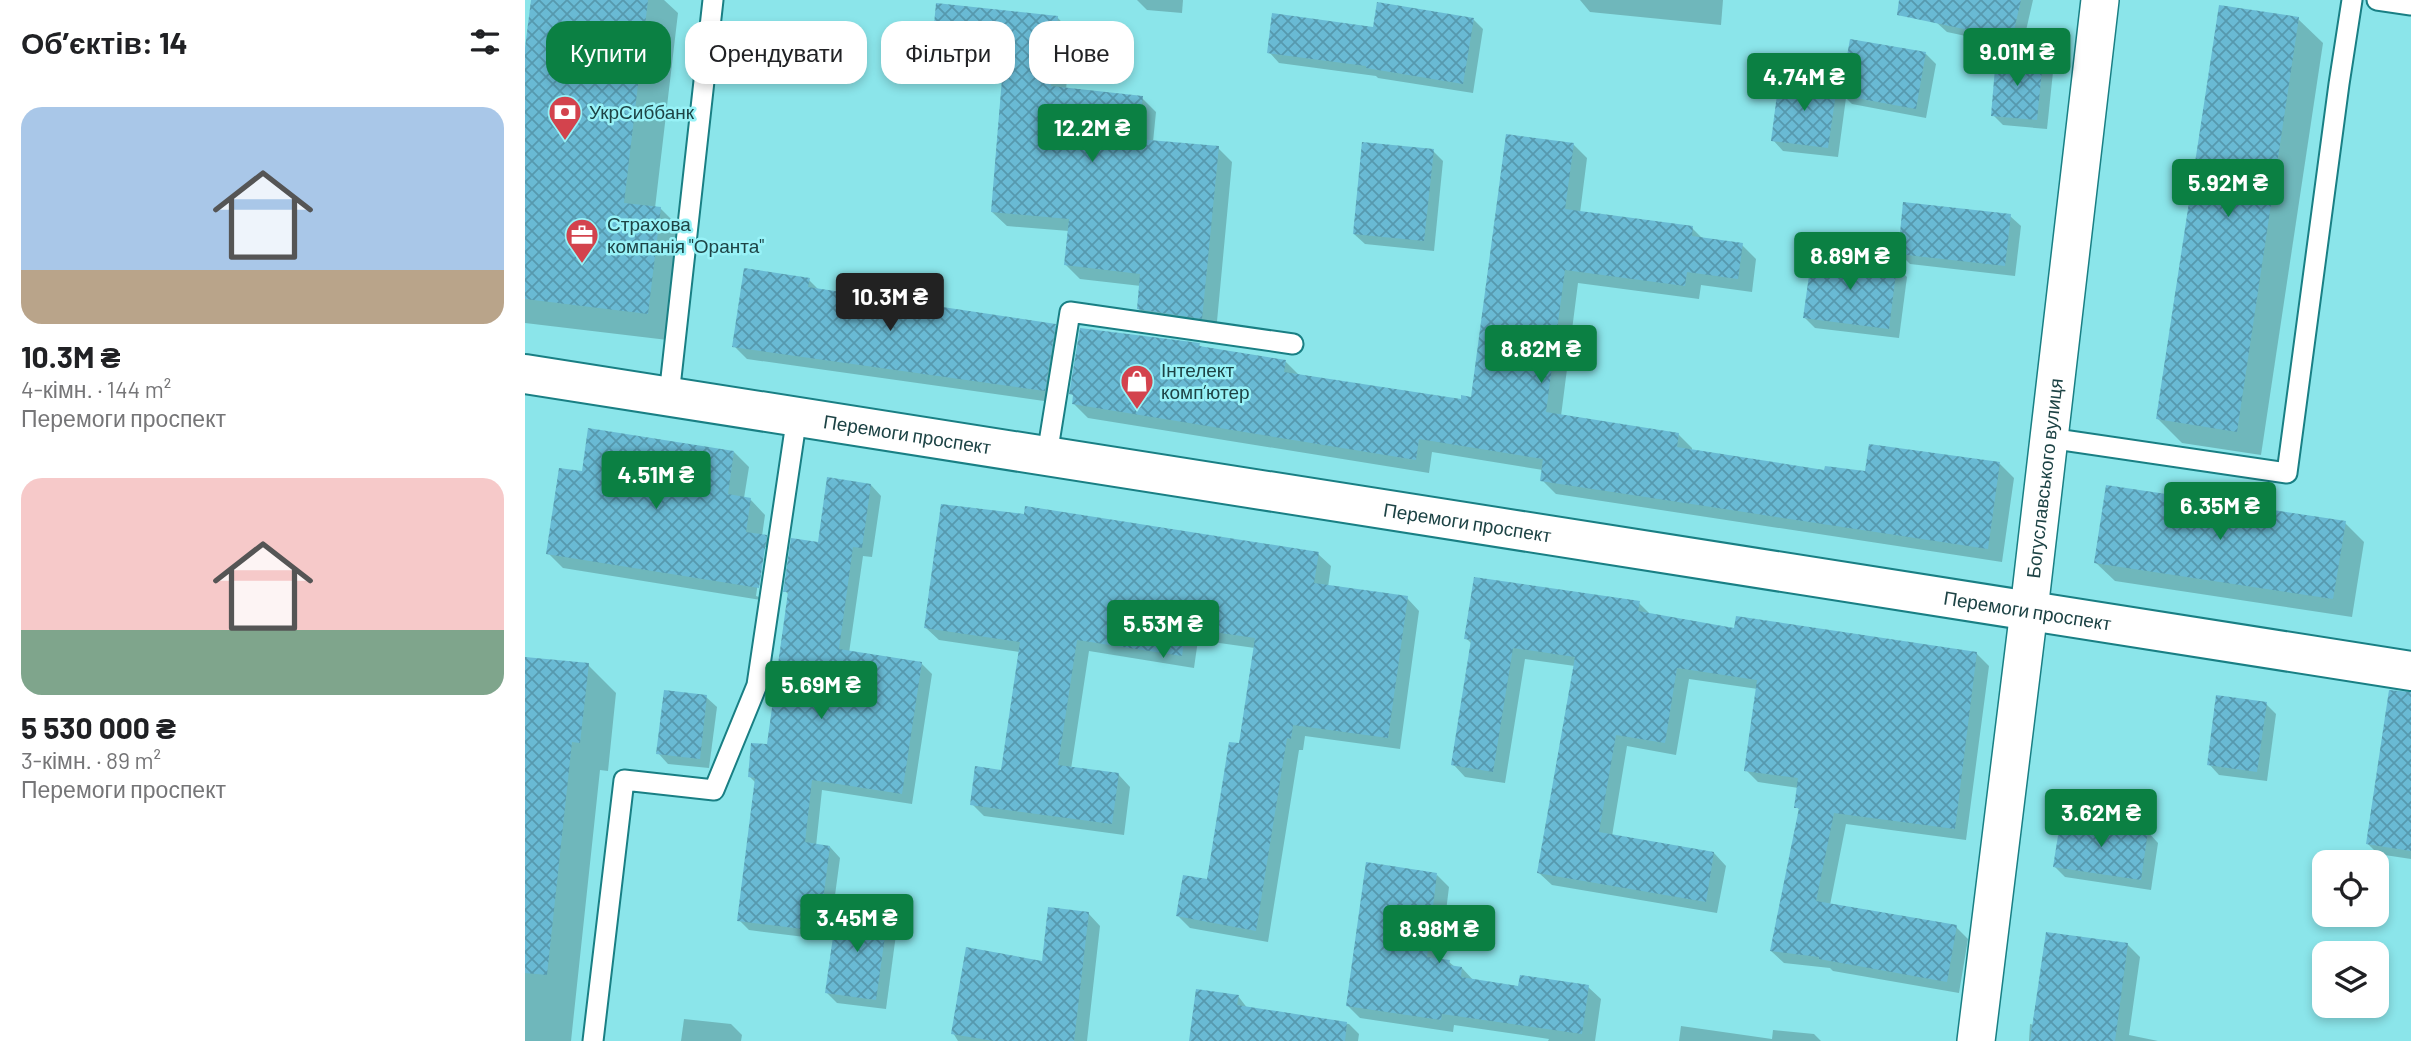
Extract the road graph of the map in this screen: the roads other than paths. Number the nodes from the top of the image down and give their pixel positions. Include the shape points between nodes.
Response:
1 (713, 0) edge
2 (2100, 0) edge
3 (2352, 0) edge
4 (2377, 0) edge
5 (2411, 5) edge
6 (1293, 344) dead end
7 (525, 374) edge
8 (669, 396) junction
9 (797, 416) junction
10 (2049, 438) junction
11 (1047, 455) junction
12 (2029, 610) junction
13 (2411, 671) edge
14 (593, 1041) edge
15 (1976, 1041) edge

1 - 8 lane
2 - 10 street, Богуславського вулиця
3 - 10 lane via 2287,473
4 - 5 lane
6 - 11 lane via 1070,312
7 - 8 street, Перемоги проспект
8 - 9 street, Перемоги проспект
9 - 11 street, Перемоги проспект
9 - 14 lane via 757,685 714,790 624,780
10 - 12 street, Богуславського вулиця
11 - 12 street, Перемоги проспект
12 - 13 street, Перемоги проспект
12 - 15 street, Богуславського вулиця

